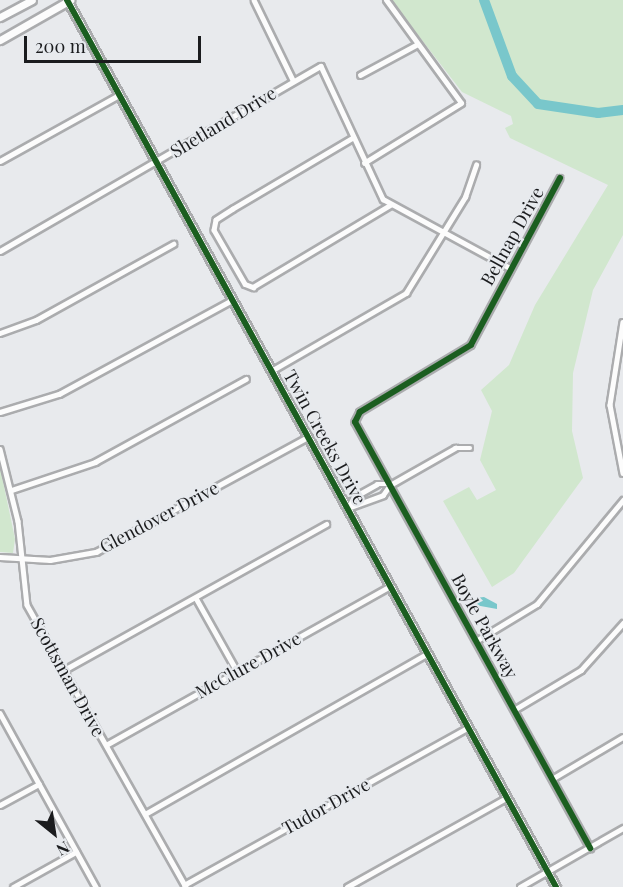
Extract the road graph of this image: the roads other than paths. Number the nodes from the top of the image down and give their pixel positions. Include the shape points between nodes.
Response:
1 (32, 0) edge
2 (68, 0) edge
3 (254, 0) edge
4 (386, 0) edge
5 (0, 17) edge
6 (0, 40) edge
7 (416, 45) junction
8 (360, 75) dead end
9 (293, 80) junction
10 (119, 95) junction
11 (353, 138) junction
12 (0, 161) edge
13 (156, 163) junction
14 (364, 163) junction
15 (476, 165) dead end
16 (560, 178) dead end
17 (390, 205) junction
18 (439, 232) junction
19 (172, 244) dead end
20 (0, 250) edge
21 (508, 267) junction
22 (232, 300) junction
23 (623, 322) edge
24 (0, 333) edge
25 (271, 371) junction
26 (246, 379) dead end
27 (0, 412) edge
28 (355, 418) joint
29 (308, 437) junction
30 (470, 448) dead end
31 (0, 449) edge
32 (623, 473) edge
33 (390, 484) junction
34 (12, 490) junction
35 (623, 500) edge
36 (348, 508) junction
37 (326, 525) dead end
38 (0, 557) edge
39 (20, 558) junction
40 (390, 586) junction
41 (196, 598) junction
42 (623, 623) edge
43 (476, 641) junction
44 (425, 655) junction
45 (64, 670) junction
46 (237, 671) junction
47 (514, 710) junction
48 (0, 713) edge
49 (467, 728) junction
50 (623, 737) edge
51 (106, 745) junction
52 (552, 779) junction
53 (39, 784) junction
54 (506, 798) junction
55 (0, 805) edge
56 (144, 814) junction
57 (623, 828) edge
58 (590, 848) junction
59 (76, 852) junction
60 (548, 871) junction
61 (185, 886) edge
62 (14, 887) edge
63 (96, 887) edge
64 (347, 887) edge
65 (520, 887) edge
66 (556, 887) edge

1 - 5 street
2 - 6 street
2 - 10 street, Twin Creeks Drive
3 - 9 street
4 - 7 street
7 - 8 street
7 - 14 street via 457,92 461,105
9 - 11 street, Shetland Drive via 321,66
9 - 13 street, Shetland Drive
10 - 12 street
10 - 13 street, Twin Creeks Drive
11 - 14 street
11 - 17 street via 214,222 250,287
13 - 20 street, Shetland Drive
13 - 22 street, Twin Creeks Drive
14 - 17 street
15 - 18 street via 465,196
16 - 21 street, Bellnap Drive via 528,245
17 - 18 street
18 - 21 street
18 - 25 street via 419,276 400,299
19 - 24 street via 36,320
21 - 28 street, Bellnap Drive via 487,321 471,345
22 - 25 street, Twin Creeks Drive
22 - 27 street via 59,394
23 - 32 street via 610,405
25 - 29 street, Twin Creeks Drive
26 - 34 street via 95,462
28 - 33 street, Boyle Parkway
29 - 36 street, Twin Creeks Drive
29 - 39 street, Glendover Drive via 113,545 67,558
30 - 33 street via 455,448
31 - 34 street, Scottsman Drive
33 - 36 street via 375,499
33 - 36 street via 369,489
33 - 43 street, Boyle Parkway
34 - 39 street, Scottsman Drive
35 - 43 street via 537,604
36 - 40 street, Twin Creeks Drive
37 - 41 street
38 - 39 street, Glendover Drive
39 - 45 street, Scottsman Drive via 27,605
40 - 44 street, Twin Creeks Drive
40 - 46 street, McClure Drive
41 - 45 street
41 - 46 street
42 - 47 street via 581,670
43 - 47 street, Boyle Parkway
44 - 49 street, Twin Creeks Drive
44 - 56 street
45 - 51 street, Scottsman Drive
46 - 51 street, McClure Drive
47 - 52 street, Boyle Parkway
48 - 53 street
49 - 54 street, Twin Creeks Drive
49 - 61 street, Tudor Drive
50 - 52 street
51 - 56 street, Scottsman Drive
52 - 58 street, Boyle Parkway
53 - 55 street
53 - 59 street
54 - 60 street, Twin Creeks Drive
54 - 64 street
56 - 61 street, Scottsman Drive
57 - 58 street
58 - 60 street
59 - 62 street
59 - 63 street
60 - 65 street
60 - 66 street, Twin Creeks Drive

